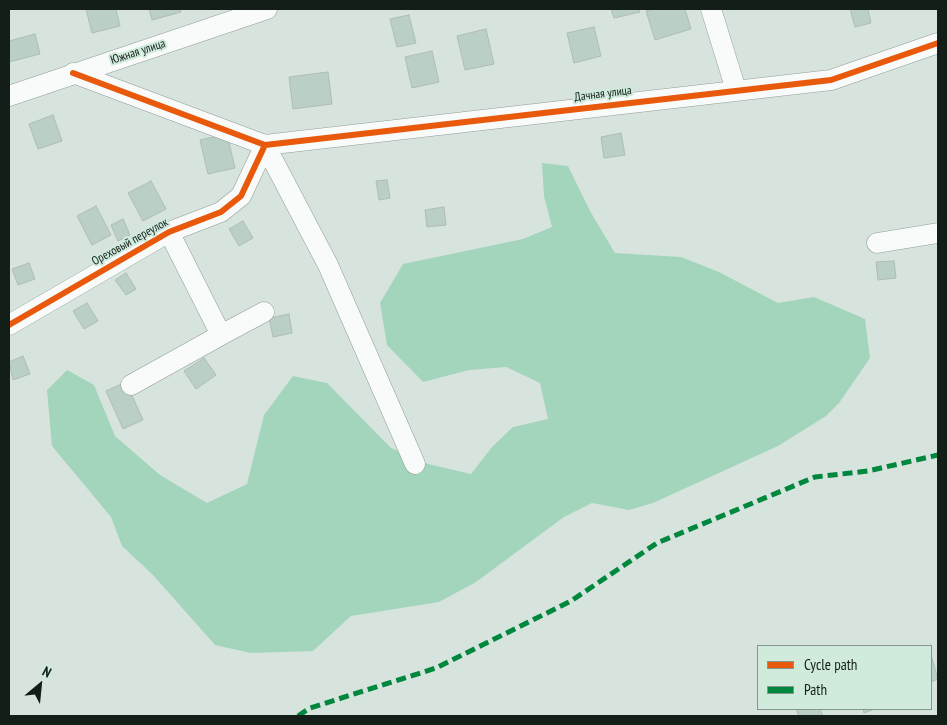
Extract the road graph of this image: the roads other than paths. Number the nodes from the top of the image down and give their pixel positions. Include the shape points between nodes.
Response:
1 (267, 9) edge
2 (711, 9) edge
3 (938, 43) edge
4 (73, 73) junction
5 (736, 90) junction
6 (9, 96) edge
7 (265, 145) junction
8 (169, 232) junction
9 (938, 233) edge
10 (877, 243) dead end
11 (264, 312) dead end
12 (9, 325) edge
13 (221, 335) junction
14 (131, 385) dead end
15 (415, 464) dead end

1 - 4 street, Южная улица
2 - 5 street
3 - 5 street, Дачная улица via 831,80
4 - 6 street, Южная улица
4 - 7 street
5 - 7 street, Дачная улица
7 - 8 street, Ореховый переулок via 241,196 221,212
7 - 15 street via 328,265
8 - 12 street, Ореховый переулок
8 - 13 street
9 - 10 street
11 - 13 street
13 - 14 street

